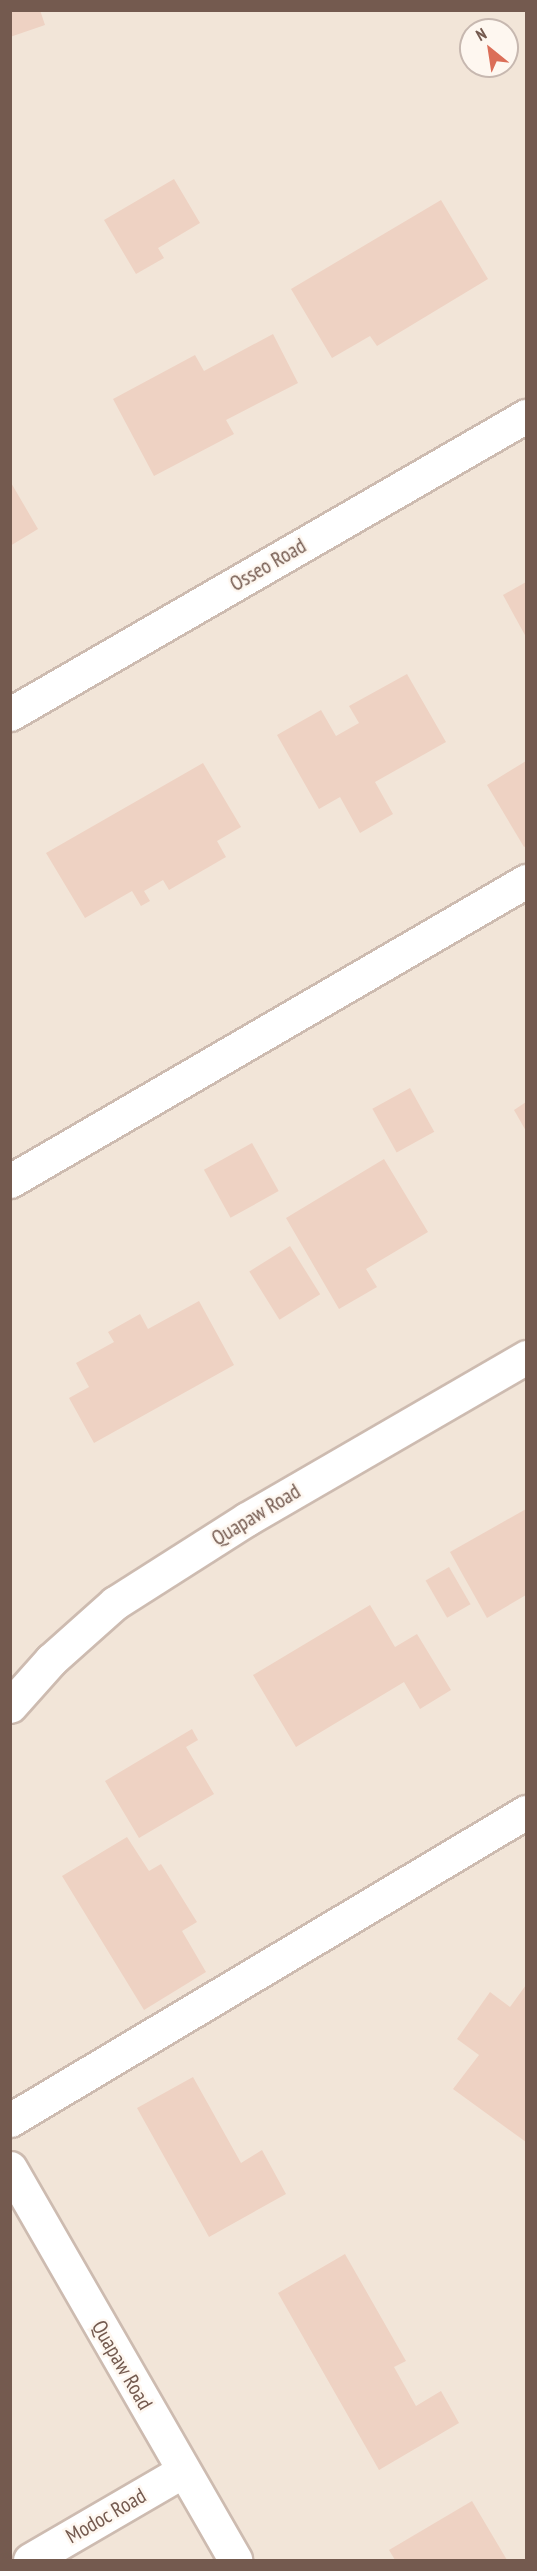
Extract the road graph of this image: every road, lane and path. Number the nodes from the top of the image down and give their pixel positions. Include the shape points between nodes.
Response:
1 (526, 416) edge
2 (10, 714) edge
3 (526, 881) edge
4 (10, 1181) edge
5 (526, 1357) edge
6 (10, 1706) edge
7 (526, 1812) edge
8 (10, 2120) edge
9 (10, 2168) edge
10 (183, 2471) junction
11 (30, 2560) edge
12 (235, 2560) edge

1 - 2 street, Osseo Road
3 - 4 street
5 - 6 street, Quapaw Road via 247,1519 115,1603 51,1660
7 - 8 street
9 - 10 street, Quapaw Road
10 - 11 street, Modoc Road
10 - 12 street, Quapaw Road

